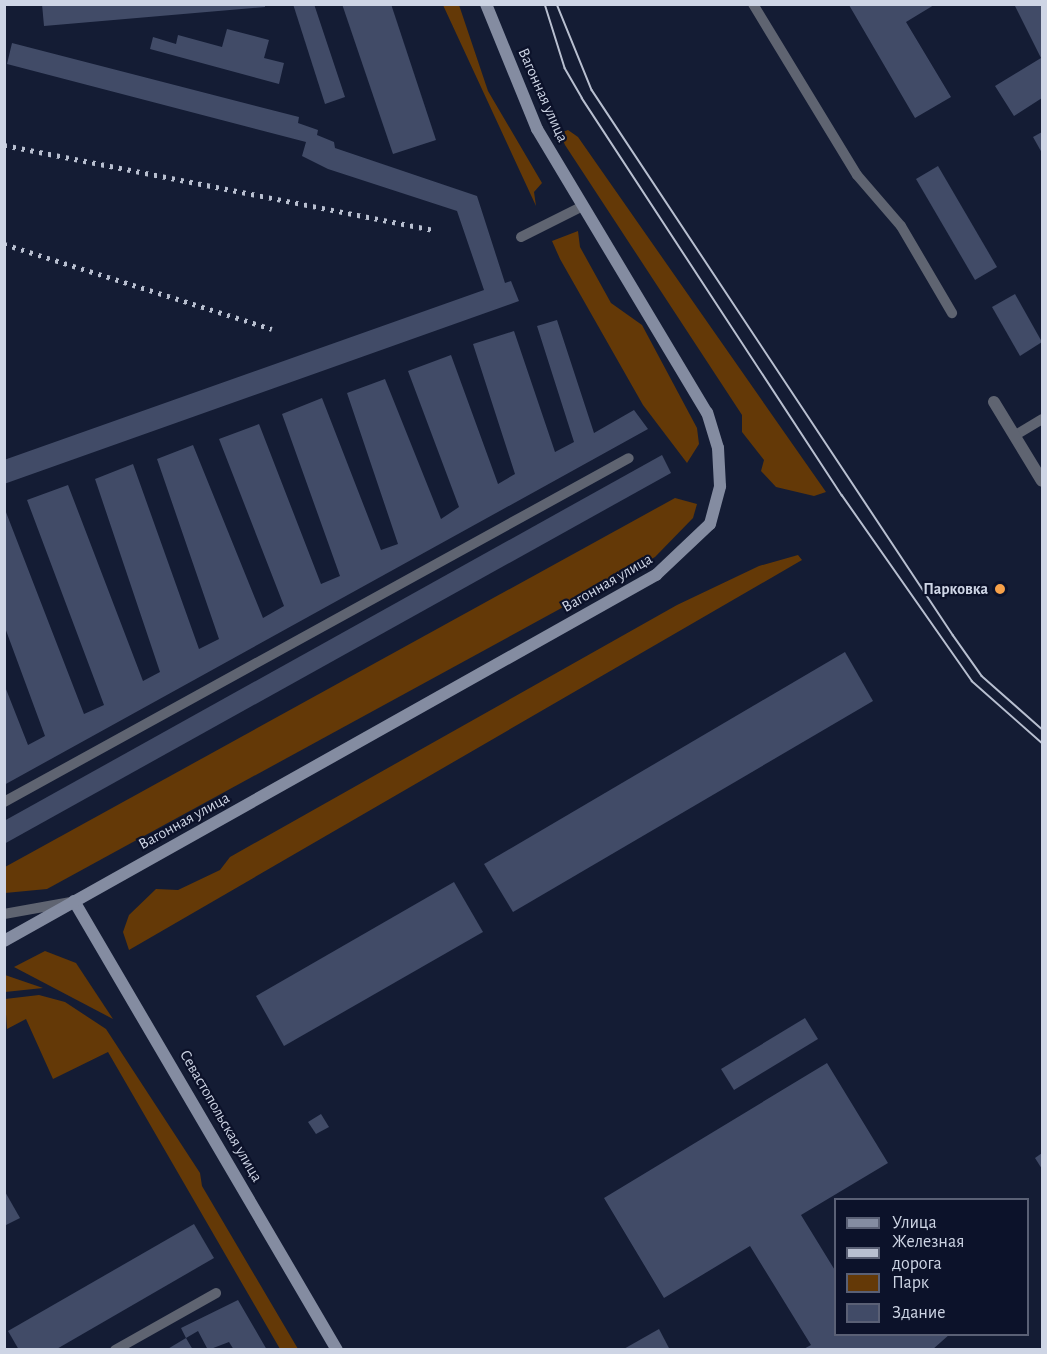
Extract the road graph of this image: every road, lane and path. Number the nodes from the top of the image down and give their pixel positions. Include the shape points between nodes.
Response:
1 (486, 4) edge
2 (753, 4) edge
3 (583, 206) junction
4 (521, 237) dead end
5 (952, 313) dead end
6 (994, 402) dead end
7 (1042, 419) edge
8 (1014, 436) junction
9 (629, 458) dead end
10 (1042, 481) edge
11 (4, 802) edge
12 (74, 901) junction
13 (4, 914) edge
14 (4, 941) edge
15 (216, 1293) dead end
16 (116, 1350) edge
17 (337, 1350) edge

1 - 3 street, Вагонная улица via 537,129
2 - 5 lane via 857,175 901,226
3 - 4 lane
3 - 12 street, Вагонная улица via 707,413 718,448 720,486 710,524 656,575
6 - 8 street
7 - 8 lane
8 - 10 street
9 - 11 lane
12 - 13 lane
12 - 14 street, Вагонная улица
12 - 17 street, Севастопольская улица
15 - 16 lane

